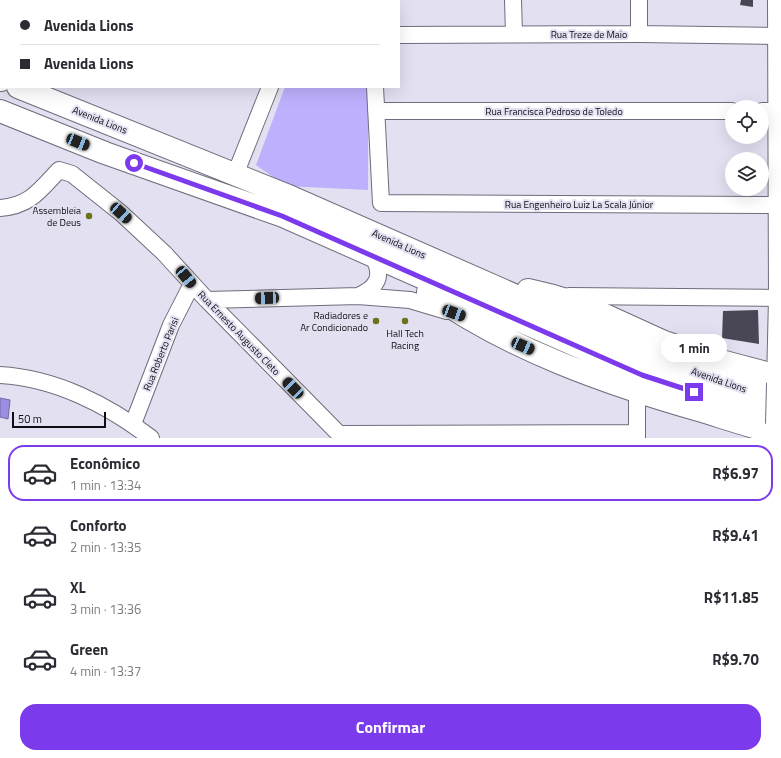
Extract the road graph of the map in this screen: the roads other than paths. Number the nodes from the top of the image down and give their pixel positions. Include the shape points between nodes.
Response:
1 (514, 0) edge
2 (639, 0) edge
3 (778, 0) edge
4 (514, 34) junction
5 (639, 34) junction
6 (400, 35) edge
7 (780, 36) edge
8 (20, 88) edge
9 (270, 88) edge
10 (375, 88) edge
11 (0, 110) edge
12 (376, 111) junction
13 (725, 111) edge
14 (770, 111) edge
15 (0, 123) edge
16 (105, 153) junction
17 (234, 175) junction
18 (0, 208) edge
19 (779, 216) edge
20 (382, 261) junction
21 (484, 281) junction
22 (192, 284) junction
23 (358, 296) junction
24 (553, 296) junction
25 (779, 298) junction
26 (207, 300) junction
27 (466, 318) junction
28 (780, 332) edge
29 (0, 375) edge
30 (779, 384) edge
31 (637, 393) junction
32 (133, 424) junction
33 (778, 431) edge
34 (637, 435) edge
35 (342, 436) edge
36 (151, 438) edge

1 - 4 street
2 - 5 street
3 - 7 main road
4 - 5 street, Rua Treze de Maio
4 - 6 street, Rua Treze de Maio
5 - 7 street, Rua Treze de Maio
7 - 14 main road
8 - 17 highway, Avenida Lions
9 - 17 street
10 - 12 street
11 - 16 highway, Avenida Lions
12 - 13 street, Rua Francisca Pedroso de Toledo
12 - 19 street, Rua Engenheiro Luiz La Scala Júnior via 380,203
14 - 19 main road
15 - 16 highway
16 - 20 highway, Avenida Lions via 282,216
17 - 21 highway, Avenida Lions via 291,196
18 - 22 street, Rua Ernesto Augusto Cleto via 20,204 32,198 59,170 72,174 121,213 164,253
19 - 25 main road
20 - 23 street via 378,278 370,289
20 - 27 highway
20 - 33 highway, Avenida Lions via 642,375 714,398
21 - 24 highway
21 - 30 highway, Avenida Lions via 664,361 763,395
22 - 26 street, Rua Ernesto Augusto Cleto
22 - 32 street, Rua Roberto Parisi via 169,331
23 - 26 street
23 - 27 street via 410,300
24 - 25 street
24 - 30 highway via 592,308 664,342
25 - 28 main road
26 - 35 street, Rua Ernesto Augusto Cleto
27 - 31 highway via 516,343
28 - 30 main road
29 - 32 street via 44,382 71,392
30 - 33 main road, bridge
31 - 33 highway
31 - 34 street
32 - 36 street
34 - 35 street

